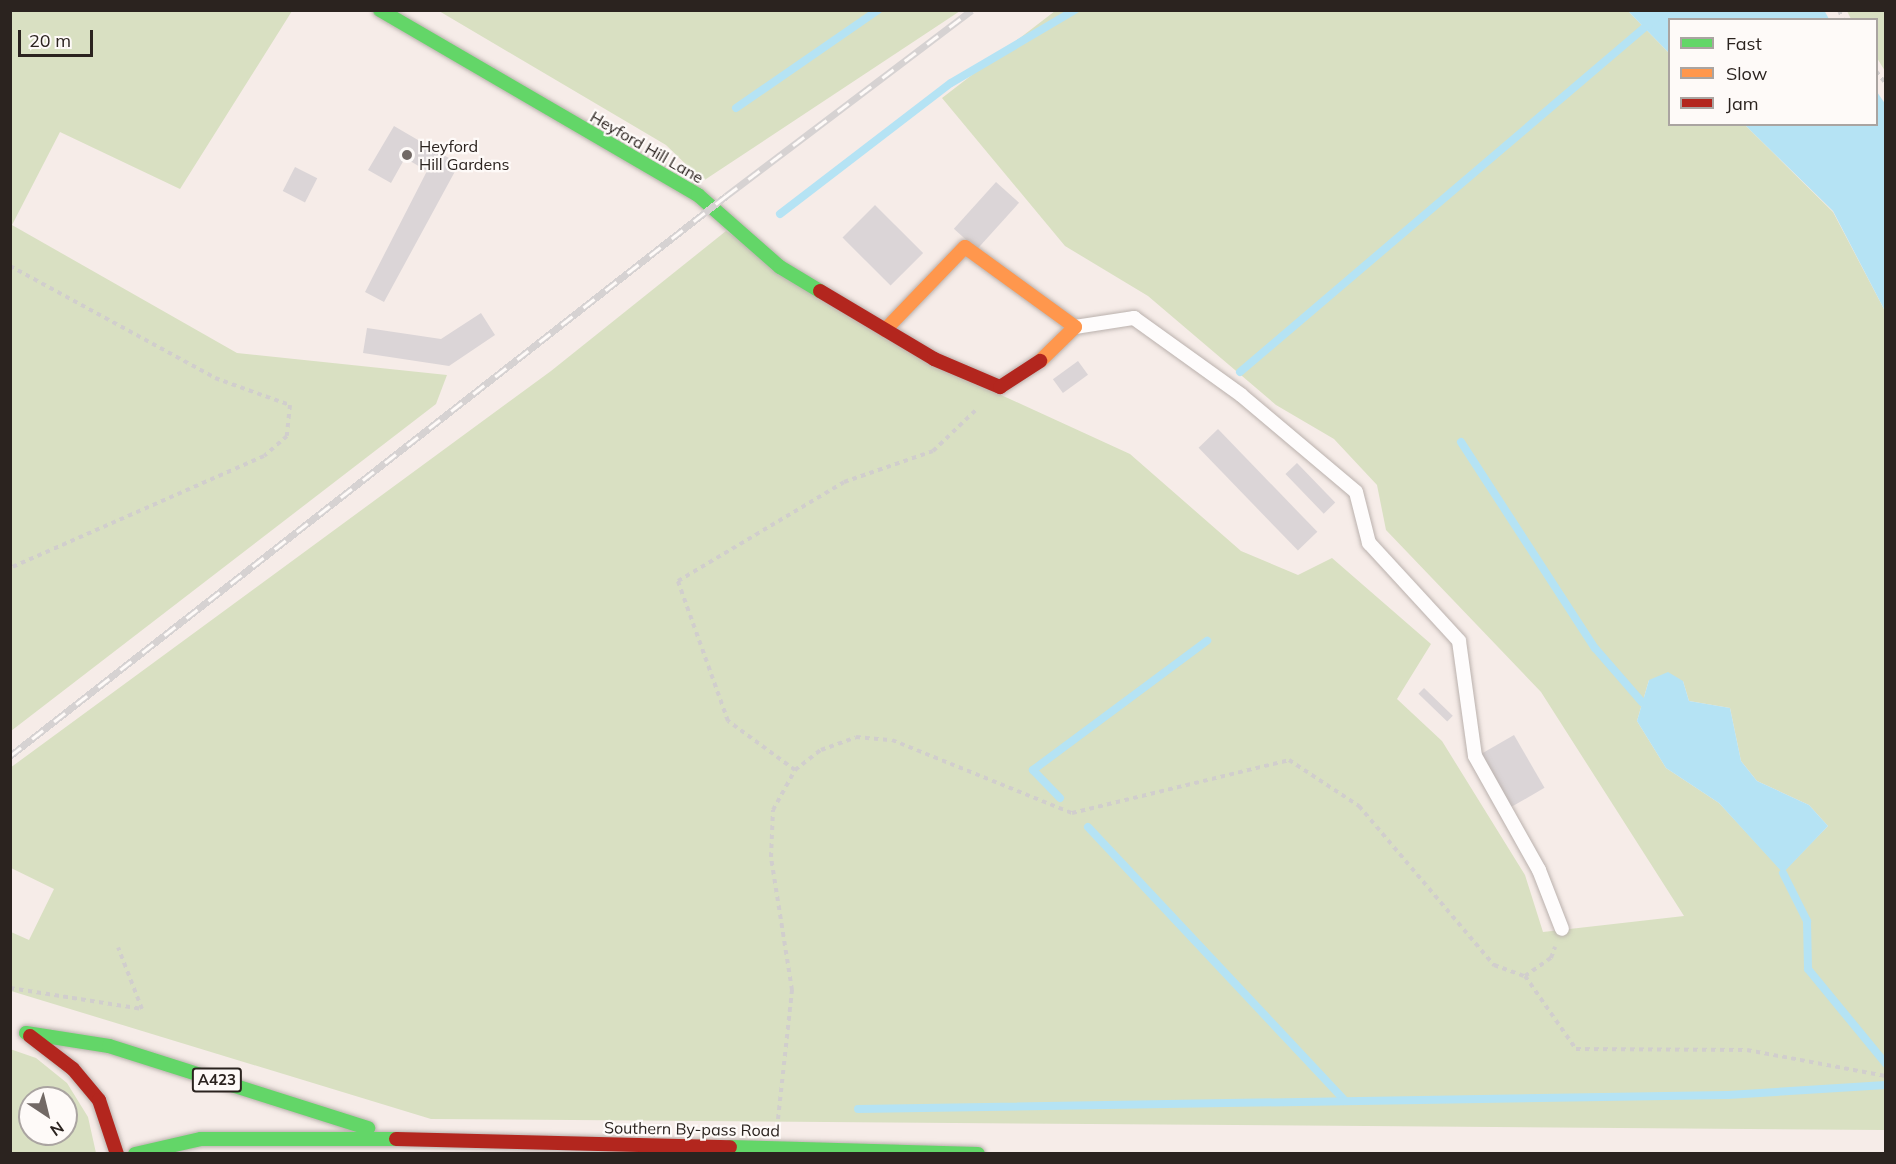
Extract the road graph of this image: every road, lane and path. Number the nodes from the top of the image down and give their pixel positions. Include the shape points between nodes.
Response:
1 (380, 10) edge
2 (10, 266) edge
3 (1075, 327) junction
4 (885, 330) junction
5 (1000, 387) junction
6 (10, 568) edge
7 (795, 770) junction
8 (1562, 929) joint
9 (118, 947) dead end
10 (1526, 976) junction
11 (10, 988) edge
12 (10, 1028) edge
13 (27, 1034) junction
14 (1886, 1076) edge
15 (405, 1140) junction
16 (777, 1147) junction
17 (117, 1154) edge
18 (135, 1154) edge
19 (978, 1154) edge

1 - 4 main road, Heyford Hill Lane via 698,195 780,267
2 - 6 path via 215,378 290,405 287,436 264,456
3 - 4 main road via 965,247
3 - 5 main road via 1041,360
3 - 8 lane via 1134,318 1241,395 1356,492 1369,543 1459,641 1475,756 1539,870
4 - 5 main road, Heyford Hill Lane
5 - 7 path via 933,451 844,482 678,581 728,722
7 - 10 path via 821,750 856,737 892,740 1072,813 1289,760 1359,806 1494,965
7 - 16 path via 773,810 771,857 792,990
8 - 10 path via 1551,958
9 - 11 path via 142,1009
10 - 14 path via 1576,1049 1747,1050
12 - 13 main road
13 - 15 main road, Southern By-pass Road / A423 via 110,1046
13 - 17 main road via 73,1069 99,1100
15 - 16 main road, Southern By-pass Road / A423
15 - 18 main road, Southern By-pass Road / A423 via 201,1139
16 - 19 main road, Southern By-pass Road / A423

